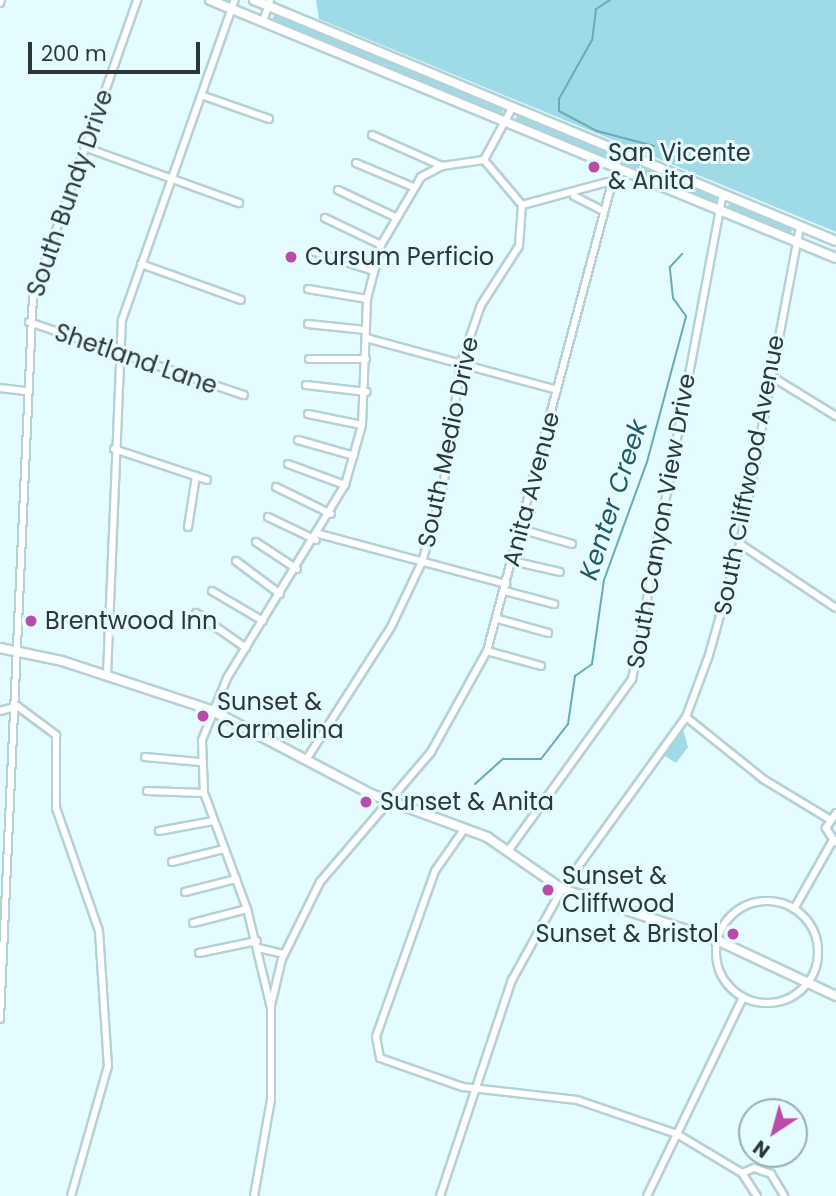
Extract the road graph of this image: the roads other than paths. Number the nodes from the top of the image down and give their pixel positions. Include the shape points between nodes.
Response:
1 (137, 0) edge
2 (210, 0) edge
3 (254, 0) edge
4 (269, 3) edge
5 (233, 4) edge
6 (263, 22) junction
7 (201, 95) junction
8 (512, 108) junction
9 (269, 119) dead end
10 (505, 123) junction
11 (372, 135) dead end
12 (84, 147) junction
13 (620, 153) junction
14 (484, 160) junction
15 (356, 163) dead end
16 (442, 166) junction
17 (614, 166) junction
18 (171, 178) junction
19 (608, 182) junction
20 (413, 187) junction
21 (338, 191) dead end
22 (723, 195) junction
23 (568, 196) junction
24 (239, 203) dead end
25 (522, 205) junction
26 (718, 209) junction
27 (602, 210) junction
28 (395, 217) junction
29 (325, 218) dead end
30 (800, 226) junction
31 (794, 240) junction
32 (836, 242) edge
33 (381, 245) junction
34 (312, 251) dead end
35 (836, 258) edge
36 (141, 264) junction
37 (371, 270) junction
38 (308, 289) dead end
39 (367, 299) junction
40 (241, 300) dead end
41 (29, 322) junction
42 (308, 324) dead end
43 (366, 334) junction
44 (117, 352) junction
45 (309, 359) dead end
46 (366, 359) junction
47 (461, 363) junction
48 (769, 375) junction
49 (306, 385) dead end
50 (3, 389) edge
51 (25, 390) junction
52 (557, 390) junction
53 (367, 392) junction
54 (244, 395) dead end
55 (0, 400) edge
56 (308, 414) dead end
57 (836, 416) edge
58 (362, 425) junction
59 (298, 440) dead end
60 (114, 449) junction
61 (354, 456) junction
62 (288, 464) dead end
63 (196, 476) junction
64 (207, 480) dead end
65 (345, 485) junction
66 (276, 487) dead end
67 (331, 514) junction
68 (268, 517) dead end
69 (188, 527) dead end
70 (520, 529) junction
71 (317, 537) junction
72 (256, 542) dead end
73 (572, 544) dead end
74 (740, 544) junction
75 (236, 561) dead end
76 (512, 561) junction
77 (422, 562) junction
78 (297, 569) junction
79 (560, 572) dead end
80 (506, 587) junction
81 (212, 591) dead end
82 (280, 594) junction
83 (554, 604) dead end
84 (836, 608) edge
85 (196, 613) dead end
86 (498, 619) junction
87 (263, 621) junction
88 (548, 634) dead end
89 (0, 648) edge
90 (246, 648) junction
91 (18, 649) junction
92 (487, 650) junction
93 (541, 666) dead end
94 (107, 675) junction
95 (17, 706) junction
96 (211, 710) junction
97 (0, 711) edge
98 (686, 717) junction
99 (145, 757) dead end
100 (306, 760) junction
101 (200, 762) junction
102 (147, 791) dead end
103 (204, 793) junction
104 (388, 800) junction
105 (836, 813) edge
106 (829, 819) junction
107 (213, 821) junction
108 (465, 828) junction
109 (159, 831) dead end
110 (834, 841) edge
111 (224, 849) junction
112 (508, 851) junction
113 (172, 862) dead end
114 (236, 879) junction
115 (562, 889) junction
116 (185, 892) dead end
117 (247, 909) junction
118 (794, 909) junction
119 (193, 923) dead end
120 (717, 940) junction
121 (258, 945) junction
122 (199, 953) dead end
123 (284, 954) junction
124 (808, 981) junction
125 (836, 996) edge
126 (743, 997) junction
127 (271, 1008) junction
128 (0, 1019) edge
129 (477, 1088) junction
130 (677, 1135) junction
131 (742, 1173) junction
132 (71, 1196) edge
133 (254, 1196) edge
134 (440, 1196) edge
135 (647, 1196) edge
136 (757, 1196) edge
137 (784, 1196) edge

1 - 12 street, South Bundy Drive
2 - 5 main road
3 - 4 main road
4 - 6 street
4 - 8 main road
5 - 6 main road
5 - 7 street
6 - 10 main road
7 - 9 street
7 - 18 street
8 - 10 street
8 - 13 main road
10 - 14 street
10 - 17 main road
11 - 16 street
12 - 18 street
12 - 41 street, South Bundy Drive
13 - 17 street, Anita Avenue
13 - 22 main road
14 - 16 street
14 - 25 street
15 - 20 street
16 - 20 street
17 - 19 street, Anita Avenue
17 - 26 main road
18 - 24 street
18 - 36 street
19 - 23 street
19 - 27 street, Anita Avenue
20 - 28 street
21 - 28 street
22 - 26 street, South Canyon View Drive
22 - 30 main road
23 - 25 street
23 - 27 street via 589,199
25 - 47 street, South Medio Drive via 519,246 481,305
26 - 31 main road
26 - 112 street, South Canyon View Drive via 632,679
27 - 52 street, Anita Avenue
28 - 33 street
29 - 33 street
30 - 31 street, South Cliffwood Avenue
30 - 32 main road
31 - 35 main road
31 - 48 street, South Cliffwood Avenue
33 - 37 street
34 - 37 street
36 - 40 street
36 - 44 street
37 - 39 street
38 - 39 street
39 - 43 street
41 - 44 street, Shetland Lane
41 - 51 street, South Bundy Drive
42 - 43 street
43 - 46 street
43 - 47 street
44 - 54 street, Shetland Lane
44 - 60 street
45 - 46 street
46 - 53 street
47 - 52 street
47 - 77 street, South Medio Drive via 443,488
48 - 57 street
48 - 74 street, South Cliffwood Avenue
49 - 53 street
50 - 51 street
50 - 55 street
51 - 91 street, South Bundy Drive
52 - 70 street, Anita Avenue
53 - 58 street
56 - 58 street
58 - 61 street
59 - 61 street
60 - 63 street
60 - 94 street
61 - 65 street
62 - 65 street
63 - 64 street
63 - 69 street
65 - 67 street
66 - 67 street
67 - 71 street
68 - 71 street
70 - 73 street
70 - 76 street, Anita Avenue
71 - 77 street
71 - 78 street
72 - 78 street
74 - 84 street
74 - 98 street, South Cliffwood Avenue via 717,635
75 - 82 street
76 - 79 street
76 - 80 street, Anita Avenue
77 - 80 street
77 - 100 street, South Medio Drive via 391,627
78 - 82 street
80 - 83 street
80 - 86 street, Anita Avenue
81 - 87 street
82 - 87 street
85 - 90 street
86 - 88 street
86 - 92 street, Anita Avenue
87 - 90 street
89 - 91 main road
90 - 96 street
91 - 94 main road
91 - 95 street, South Bundy Drive
92 - 93 street
92 - 104 street, Anita Avenue via 446,729
94 - 96 main road
95 - 97 street
95 - 128 street, South Bundy Drive
95 - 132 street via 55,735 56,808 99,931 108,1066
96 - 100 main road
96 - 101 street
98 - 106 street via 763,779
98 - 115 street, South Cliffwood Avenue
99 - 101 street
100 - 104 main road
101 - 103 street
102 - 103 street
103 - 107 street
104 - 108 main road
104 - 123 street, Anita Avenue via 331,865
105 - 106 street
106 - 110 street
107 - 109 street
107 - 111 street
108 - 112 main road
108 - 129 street via 435,871 374,1045 385,1063
110 - 118 street
111 - 113 street
111 - 114 street
112 - 115 main road
114 - 116 street
114 - 117 street
115 - 120 main road
115 - 129 street, South Cliffwood Avenue via 512,980
117 - 119 street
117 - 121 street
118 - 120 street via 770,902 746,904
118 - 124 street via 816,946
120 - 124 main road
120 - 126 street via 722,975
121 - 122 street
121 - 123 street
121 - 127 street
123 - 127 street, Anita Avenue
124 - 125 main road
124 - 126 street via 779,1002
126 - 130 street
127 - 133 street via 271,1100
129 - 130 street via 577,1100
129 - 134 street, South Cliffwood Avenue
130 - 131 street
130 - 135 street
131 - 136 street
131 - 137 street via 754,1168 771,1174

